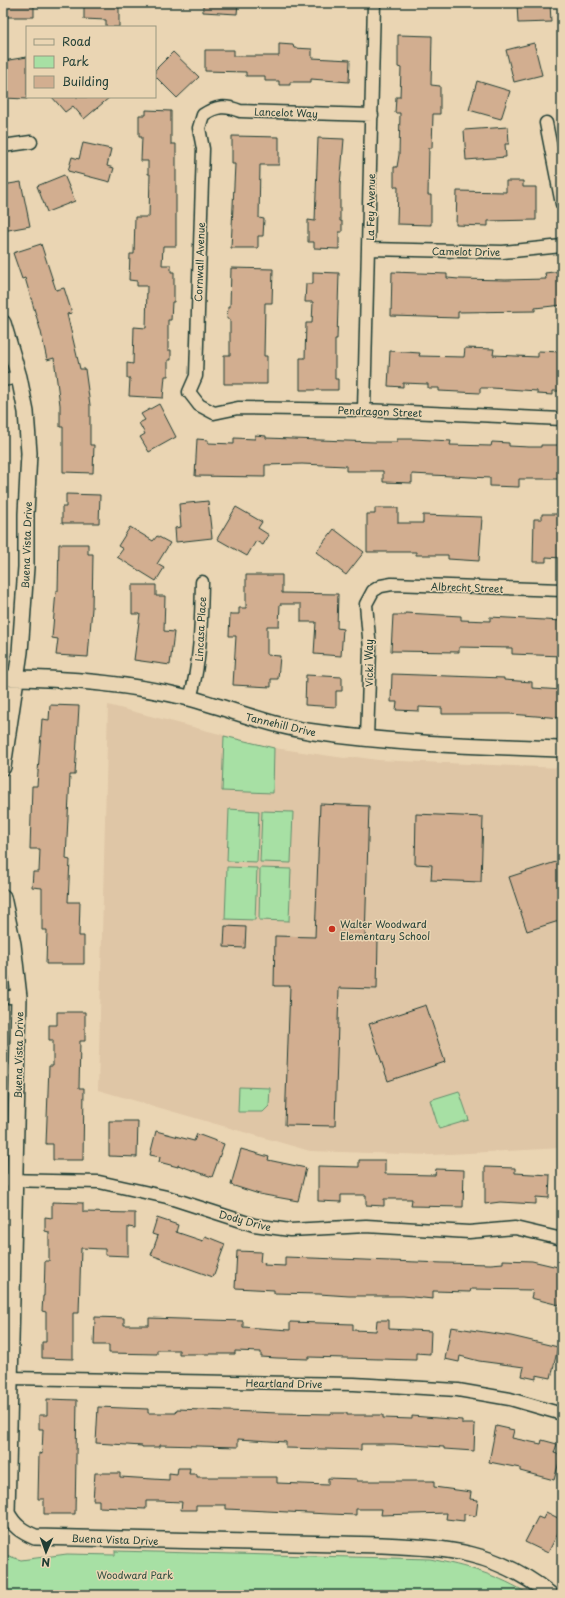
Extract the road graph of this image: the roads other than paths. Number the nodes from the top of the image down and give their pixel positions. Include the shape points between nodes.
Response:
1 (374, 3) edge
2 (203, 115) joint
3 (372, 115) junction
4 (546, 123) dead end
5 (31, 142) dead end
6 (3, 146) edge
7 (562, 204) edge
8 (562, 246) edge
9 (369, 249) junction
10 (3, 324) edge
11 (19, 377) junction
12 (3, 380) edge
13 (199, 405) joint
14 (364, 410) junction
15 (562, 419) edge
16 (202, 582) dead end
17 (562, 590) edge
18 (373, 591) joint
19 (10, 678) edge
20 (190, 699) junction
21 (367, 738) junction
22 (562, 749) edge
23 (3, 768) edge
24 (3, 897) edge
25 (3, 997) edge
26 (19, 997) junction
27 (9, 1181) edge
28 (562, 1239) edge
29 (7, 1377) edge
30 (562, 1413) edge
31 (551, 1595) edge

1 - 3 street, La Fey Avenue
2 - 3 street, Lancelot Way via 213,108 226,106 240,111
2 - 13 street, Cornwall Avenue via 199,128 203,149 196,376 189,392
3 - 9 street, La Fey Avenue
4 - 7 street
5 - 6 street
8 - 9 street, Camelot Drive via 503,252
9 - 14 street, La Fey Avenue
10 - 11 street, Buena Vista Drive
11 - 12 street
11 - 19 street, Buena Vista Drive via 30,453 26,567
13 - 14 street, Pendragon Street via 214,412 238,408
14 - 15 street, Pendragon Street
16 - 20 street, Lincasa Place via 201,644
17 - 18 street, Albrecht Street via 392,584
18 - 21 street, Vicki Way via 366,604 370,649
19 - 20 street, Tannehill Drive via 85,680 144,688
19 - 23 street, Buena Vista Drive
20 - 21 street, Tannehill Drive via 263,721 314,732
21 - 22 street, Tannehill Drive via 428,744
24 - 26 street, Buena Vista Drive via 13,944
25 - 26 street
26 - 27 street, Buena Vista Drive
27 - 28 street, Dody Drive via 98,1182 167,1197 254,1225 290,1230 366,1226 469,1232 516,1228
27 - 29 street, Buena Vista Drive
29 - 30 street, Heartland Drive via 354,1384 458,1390 510,1399
29 - 31 street, Buena Vista Drive via 7,1513 12,1523 35,1537 438,1548 473,1554 500,1564 535,1582

